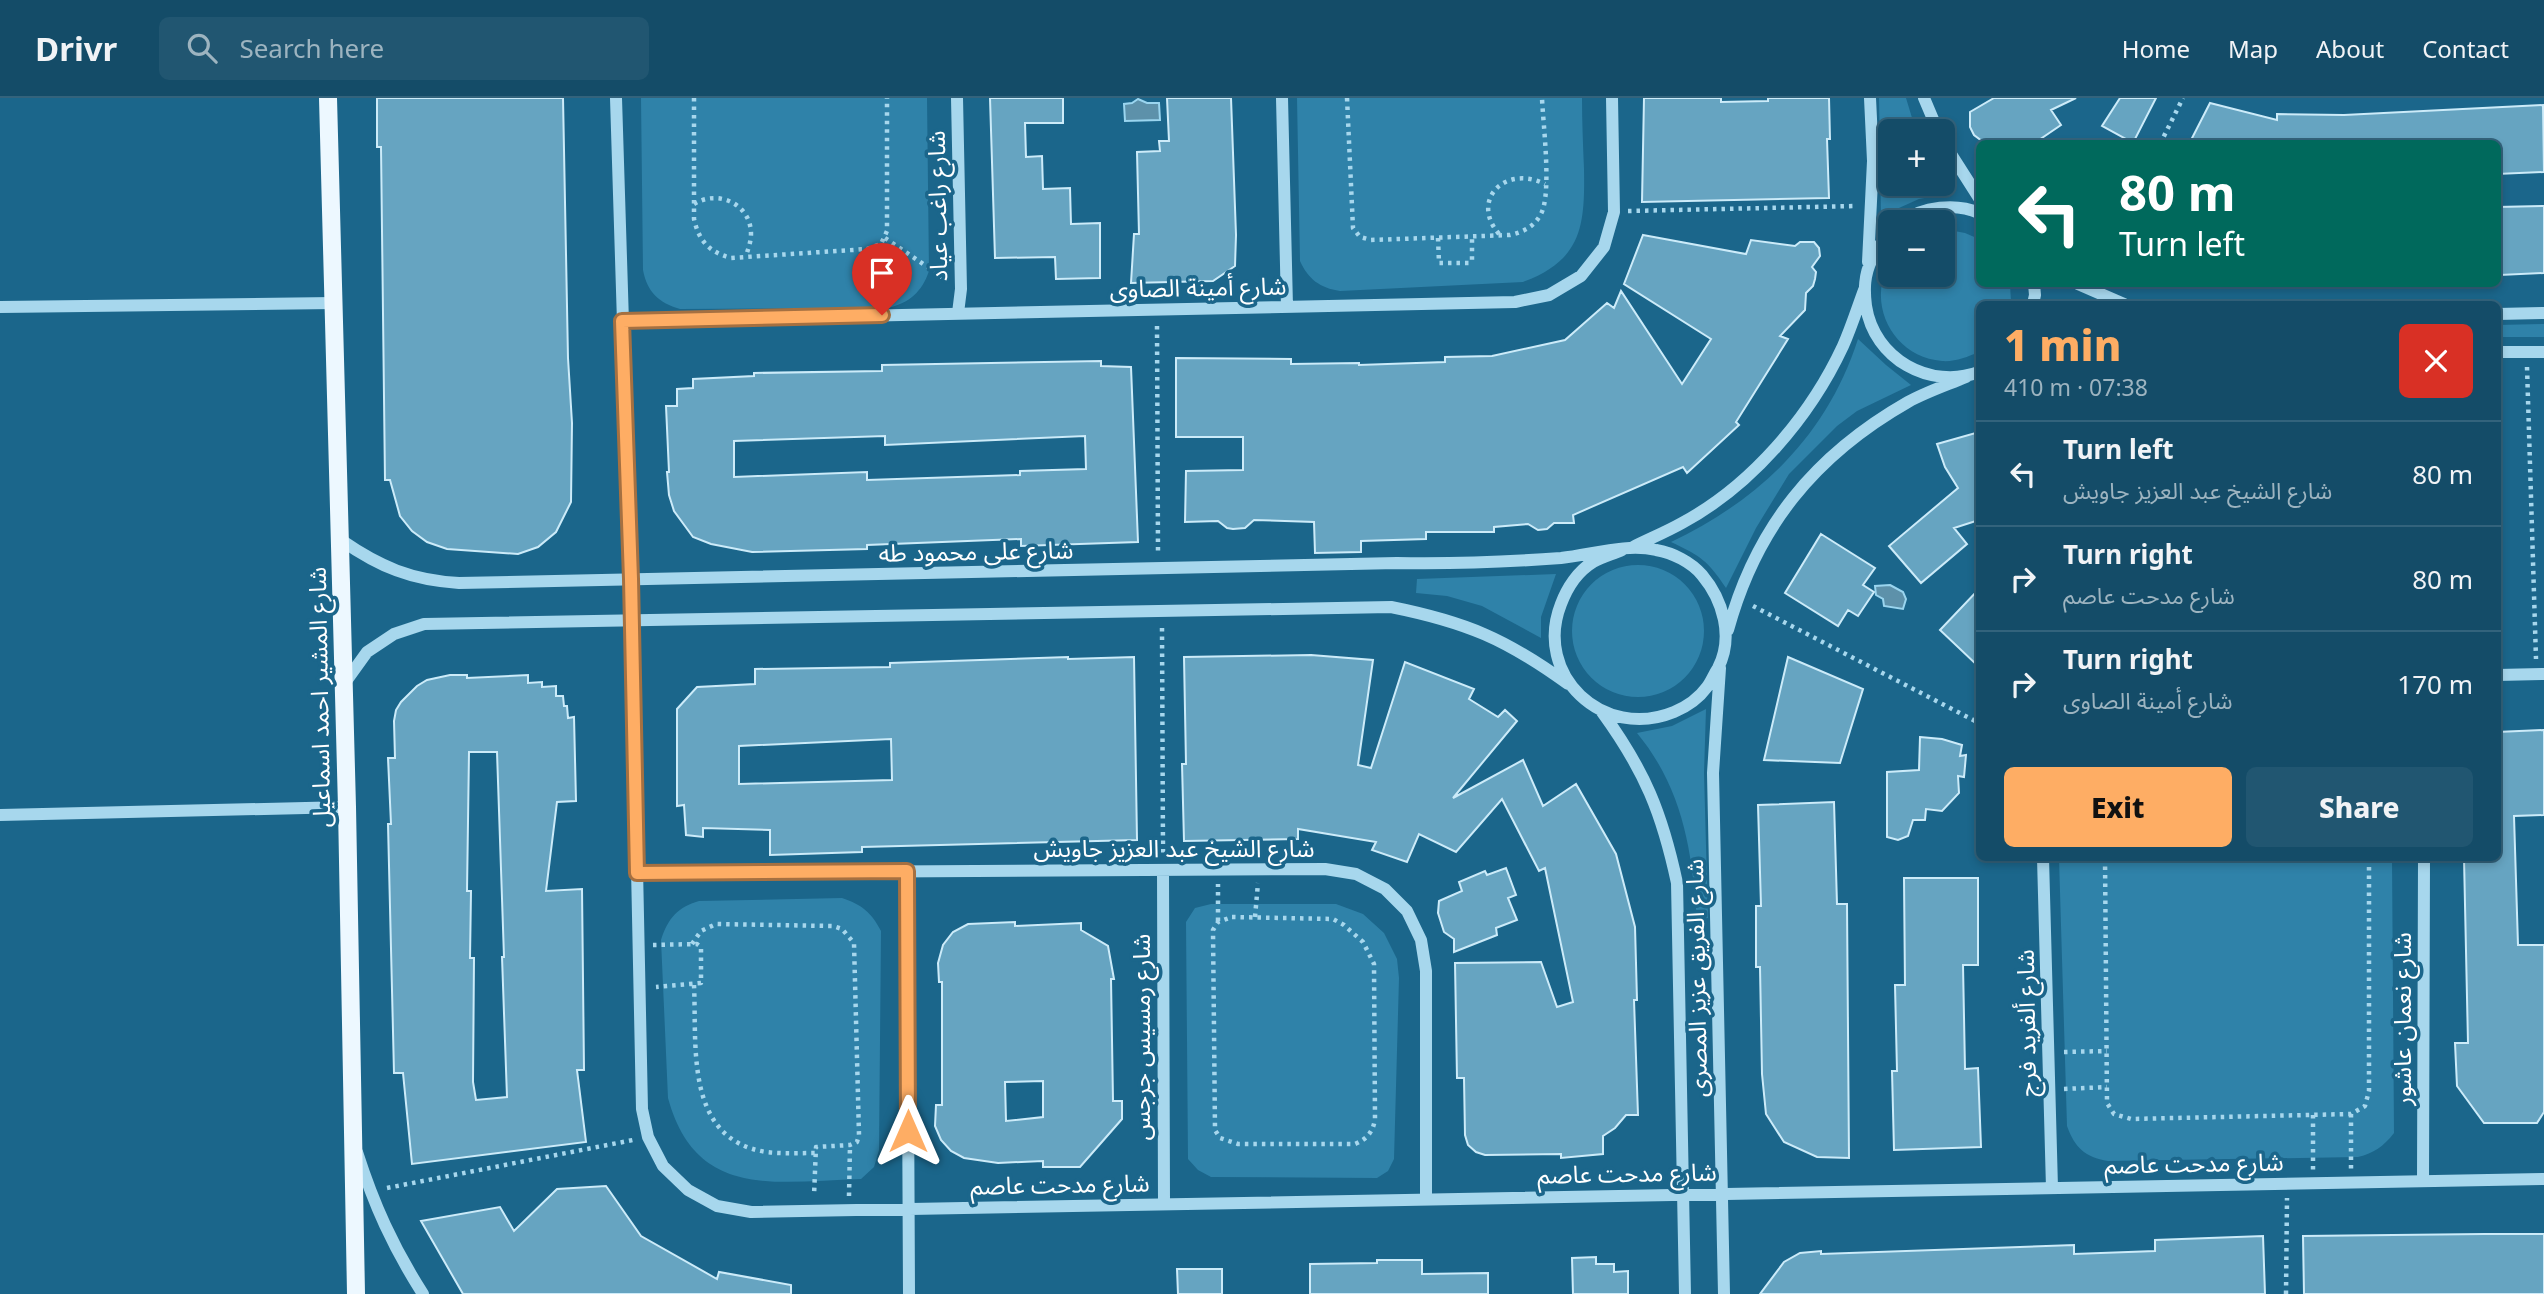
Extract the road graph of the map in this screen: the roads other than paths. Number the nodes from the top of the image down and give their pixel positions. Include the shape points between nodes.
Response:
1 (328, 98) edge
2 (616, 98) edge
3 (957, 98) edge
4 (1282, 98) edge
5 (1612, 98) edge
6 (1870, 98) edge
7 (1924, 98) edge
8 (1933, 119) edge
9 (1955, 160) edge
10 (1976, 193) edge
11 (1933, 210) edge
12 (1976, 212) edge
13 (1878, 249) edge
14 (1868, 268) junction
15 (2085, 287) edge
16 (1864, 290) junction
17 (2117, 301) edge
18 (334, 303) junction
19 (0, 307) edge
20 (1287, 307) junction
21 (958, 313) junction
22 (2544, 313) edge
23 (2501, 314) edge
24 (622, 321) junction
25 (2501, 352) edge
26 (2544, 352) edge
27 (1976, 373) edge
28 (1966, 377) junction
29 (341, 540) junction
30 (1626, 549) junction
31 (631, 579) junction
32 (632, 620) junction
33 (1726, 637) junction
34 (1721, 663) junction
35 (2540, 674) edge
36 (2501, 675) edge
37 (344, 685) junction
38 (1570, 685) junction
39 (1602, 712) junction
40 (347, 807) junction
41 (0, 815) edge
42 (2043, 861) edge
43 (2424, 861) edge
44 (1163, 870) junction
45 (907, 871) junction
46 (637, 873) junction
47 (353, 1138) junction
48 (2544, 1179) edge
49 (2423, 1181) junction
50 (2052, 1188) junction
51 (1722, 1193) junction
52 (1684, 1194) junction
53 (1426, 1199) junction
54 (1164, 1204) junction
55 (908, 1209) junction
56 (356, 1294) edge
57 (423, 1294) edge
58 (909, 1294) edge
59 (1685, 1294) edge
60 (1724, 1294) edge

1 - 18 main road, شارع المشير احمد اسماعيل
2 - 24 street, شارع مدحت عاصم
3 - 21 street, شارع راغب عياد
4 - 20 street
5 - 20 street, شارع أمينة الصاوى via 1614,212 1604,247 1581,276 1549,295 1515,302
6 - 14 street
7 - 8 street
9 - 10 street
11 - 12 street
13 - 14 street
14 - 16 street
15 - 17 street
16 - 28 street via 1869,321 1883,347 1907,367 1936,377
16 - 30 street via 1843,346 1813,399 1776,446 1733,488 1684,522
18 - 19 street
18 - 29 main road, شارع المشير احمد اسماعيل
20 - 21 street, شارع أمينة الصاوى
21 - 24 street, شارع أمينة الصاوى
22 - 23 street
24 - 31 street, شارع مدحت عاصم
25 - 26 street
27 - 28 street
28 - 33 street via 1909,401 1857,434 1811,475 1752,559
29 - 31 street, شارع على محمود طه via 368,559 429,582
29 - 37 main road, شارع المشير احمد اسماعيل
30 - 31 street, شارع على محمود طه via 1510,562
30 - 33 street via 1655,549 1698,570 1714,590
30 - 38 street via 1591,563 1567,588 1555,620 1556,654
31 - 32 street, شارع مدحت عاصم
32 - 37 street via 424,624 394,634 367,652
32 - 38 street via 1391,607 1486,633 1530,656
32 - 46 street, شارع مدحت عاصم
33 - 34 street
34 - 39 street via 1707,688 1685,707 1659,718 1630,720
34 - 51 street, شارع الفريق عزيز المصرى via 1713,774
35 - 36 street
37 - 40 main road, شارع المشير احمد اسماعيل
38 - 39 street
39 - 52 street, شارع الفريق عزيز المصرى via 1630,750 1651,792 1677,883
40 - 41 street
40 - 47 main road, شارع المشير احمد اسماعيل
42 - 50 street, شارع ألفريد فرج
43 - 49 street, شارع نعمان عاشور
44 - 45 street, شارع الشيخ عبد العزيز جاويش
44 - 53 street, شارع الشيخ عبد العزيز جاويش via 1325,869 1356,874 1385,888 1407,911 1421,940 1426,971
44 - 54 street, شارع رمسيس جرجس
45 - 46 street, شارع الشيخ عبد العزيز جاويش
45 - 55 street
46 - 55 street, شارع مدحت عاصم via 642,1109 648,1137 663,1166 688,1190 718,1206 751,1212
47 - 56 main road, شارع المشير احمد اسماعيل
47 - 57 street via 398,1255
48 - 49 street, شارع مدحت عاصم
49 - 50 street, شارع مدحت عاصم
50 - 51 street, شارع مدحت عاصم
51 - 52 street, شارع مدحت عاصم
51 - 60 street, شارع الفريق عزيز المصرى
52 - 53 street, شارع مدحت عاصم
52 - 59 street, شارع الفريق عزيز المصرى
53 - 54 street, شارع مدحت عاصم
54 - 55 street, شارع مدحت عاصم
55 - 58 street

